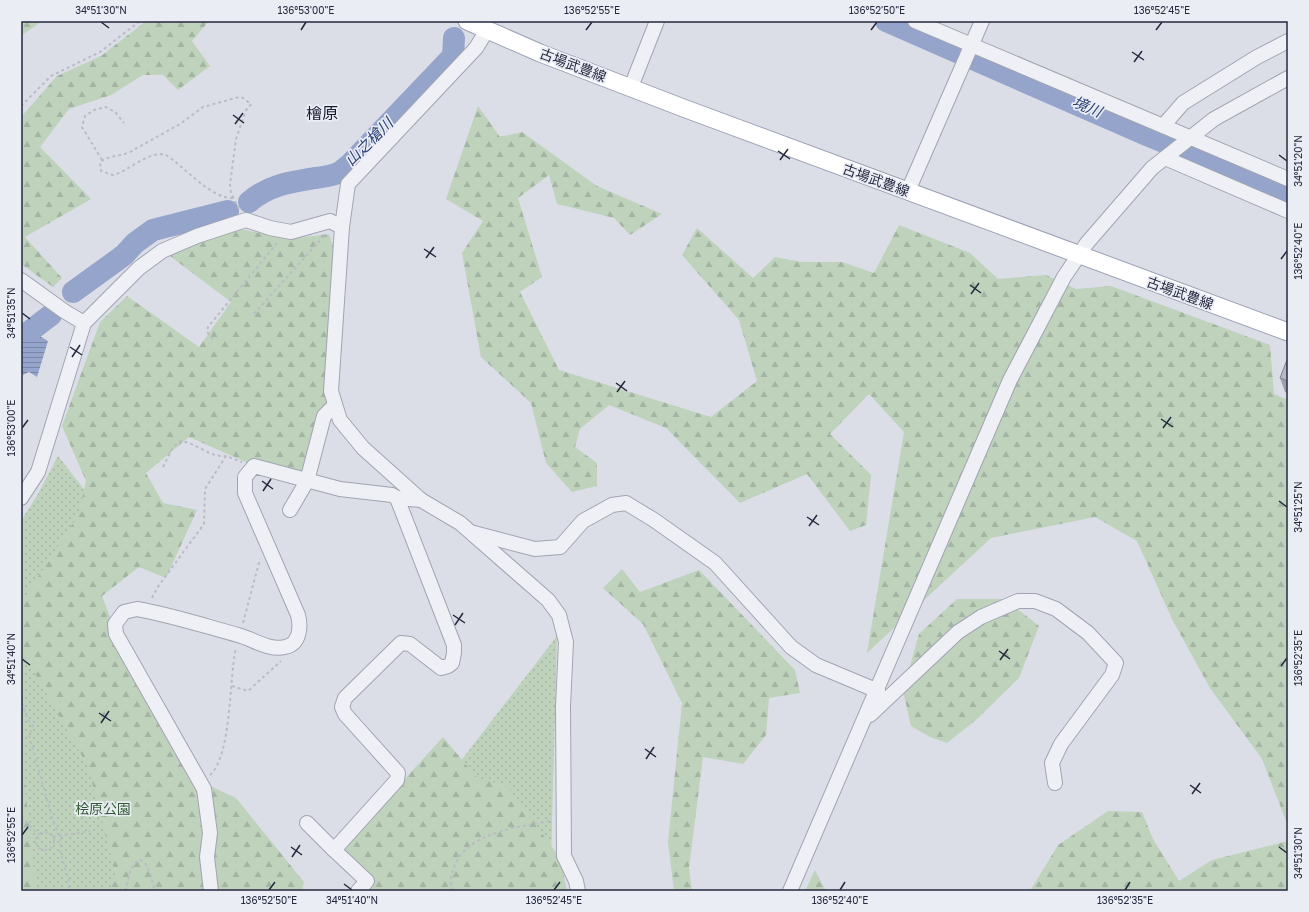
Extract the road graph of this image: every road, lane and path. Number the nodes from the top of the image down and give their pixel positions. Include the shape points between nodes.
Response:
1 (140, 21) edge
2 (467, 21) edge
3 (657, 21) edge
4 (915, 21) edge
5 (982, 21) edge
6 (487, 30) junction
7 (1288, 41) edge
8 (971, 46) junction
9 (1288, 78) edge
10 (631, 87) junction
11 (21, 106) edge
12 (124, 123) dead end
13 (1163, 126) junction
14 (1192, 137) junction
15 (1165, 158) junction
16 (102, 160) junction
17 (1288, 179) edge
18 (908, 191) junction
19 (233, 198) junction
20 (1288, 211) edge
21 (246, 220) junction
22 (342, 227) junction
23 (284, 231) junction
24 (327, 233) dead end
25 (1078, 254) junction
26 (21, 280) edge
27 (254, 314) dead end
28 (84, 323) junction
29 (1288, 332) edge
30 (213, 339) dead end
31 (334, 406) junction
32 (226, 456) junction
33 (254, 466) junction
34 (384, 466) junction
35 (163, 467) dead end
36 (307, 481) junction
37 (394, 497) junction
38 (21, 498) edge
39 (421, 500) junction
40 (290, 510) dead end
41 (470, 532) junction
42 (268, 543) junction
43 (148, 611) junction
44 (240, 636) junction
45 (294, 643) junction
46 (21, 685) edge
47 (232, 686) junction
48 (878, 691) junction
49 (861, 724) junction
50 (200, 781) junction
51 (1055, 783) dead end
52 (21, 817) edge
53 (564, 818) junction
54 (308, 823) dead end
55 (90, 831) dead end
56 (39, 835) junction
57 (60, 835) junction
58 (54, 837) junction
59 (334, 850) junction
60 (69, 891) edge
61 (125, 891) edge
62 (155, 891) edge
63 (211, 891) edge
64 (358, 891) edge
65 (452, 891) edge
66 (578, 891) edge
67 (790, 891) edge

1 - 11 path via 100,52 48,78
2 - 6 main road, 古場武豊線
3 - 10 street
4 - 8 street
5 - 8 street
6 - 10 main road, 古場武豊線
6 - 22 street via 476,48 348,184
7 - 13 street via 1183,103
8 - 13 street
8 - 18 street
9 - 14 street via 1214,119
10 - 18 main road, 古場武豊線
12 - 16 path via 106,106 85,116 82,127
13 - 14 street
14 - 15 street
14 - 17 street
15 - 20 street
15 - 25 street via 1152,168
16 - 19 path via 99,167 101,171 113,175 149,157 166,155 212,191
16 - 19 path via 123,156 180,124 203,107 243,98 252,103 246,110 236,139 230,184
18 - 25 main road, 古場武豊線
19 - 21 path
21 - 23 street
21 - 28 street via 197,236 162,252 139,268
22 - 23 street via 330,221 297,231
22 - 31 street via 331,392
23 - 30 path via 208,328 207,332
24 - 27 path
25 - 29 main road, 古場武豊線
25 - 48 street via 1010,380
26 - 28 street
28 - 38 street via 38,472
31 - 34 street via 350,434
31 - 36 street via 324,416 320,426
32 - 33 path
32 - 35 path via 219,457 180,441 173,447
32 - 43 path via 205,489 204,524 157,588
33 - 36 street
33 - 42 street via 245,477 245,493
34 - 37 street via 385,478
34 - 39 street
36 - 37 street
36 - 40 street
37 - 39 street
37 - 59 street via 454,645 454,653 452,663 440,668 410,644 402,643 345,698 342,707 345,714 399,776
39 - 41 street via 460,523
41 - 48 street via 535,549 560,546 583,521 612,504 626,503 715,563 791,647 816,665
41 - 53 street via 548,600 560,615 566,642 563,706
42 - 44 path via 255,574
42 - 45 street via 301,626
43 - 44 street
43 - 50 street via 137,609 124,612 115,624 116,634
44 - 45 street via 276,648
44 - 47 path via 234,658
45 - 47 path via 288,654 248,690
46 - 57 path via 22,703 33,726 29,736 51,806 54,824
47 - 50 path via 231,708 221,752 214,771
48 - 49 street
49 - 51 street via 958,632 1018,601 1035,601 1056,609 1088,633 1116,663 1112,675 1061,744 1052,763
49 - 67 street
50 - 63 street via 204,789 210,833 207,857
52 - 56 path
53 - 65 path via 494,833 467,848 456,860 452,875
53 - 66 street via 564,856 576,880
54 - 59 street
55 - 57 path
56 - 58 path via 48,832
56 - 58 path via 36,841 45,850 53,846
57 - 58 path
57 - 60 path via 60,850 70,882
59 - 64 street via 367,881
61 - 62 path via 131,869 138,860 144,861

